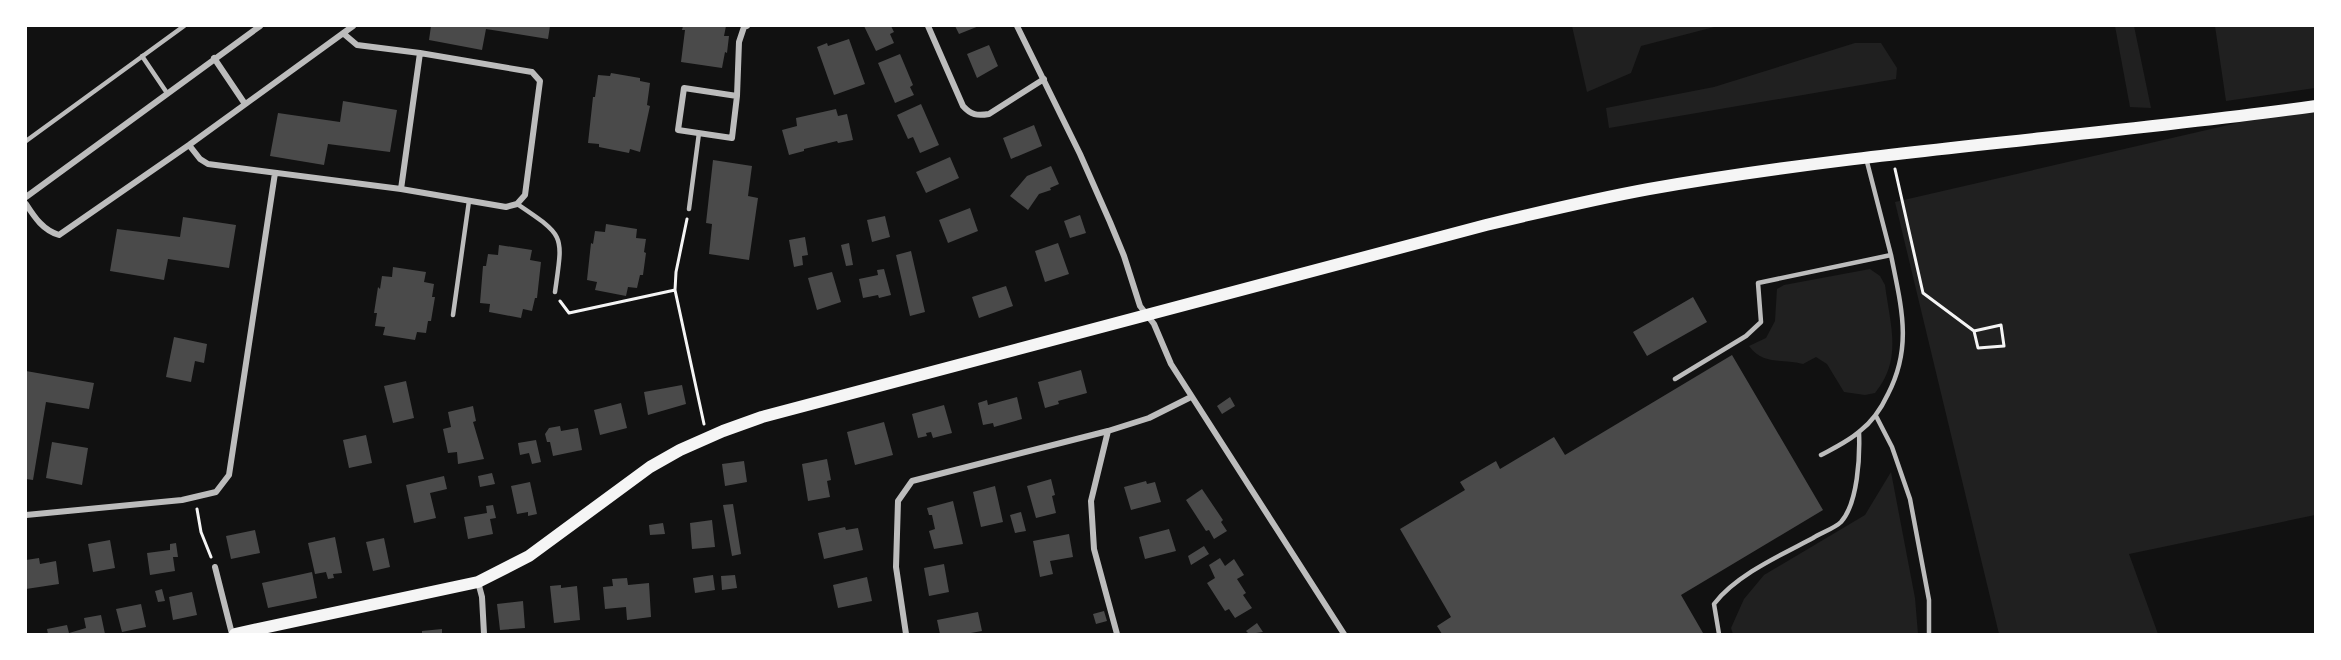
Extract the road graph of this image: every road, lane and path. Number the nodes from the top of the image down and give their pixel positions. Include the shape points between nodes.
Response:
1 (184, 26) edge
2 (260, 26) edge
3 (353, 26) edge
4 (747, 26) edge
5 (928, 26) edge
6 (1017, 26) edge
7 (344, 34) junction
8 (420, 53) junction
9 (142, 56) junction
10 (214, 58) junction
11 (1044, 80) junction
12 (167, 93) junction
13 (737, 96) junction
14 (245, 104) junction
15 (2316, 106) edge
16 (699, 133) junction
17 (26, 141) edge
18 (189, 145) junction
19 (1892, 155) junction
20 (1866, 158) junction
21 (275, 173) junction
22 (401, 189) junction
23 (26, 197) edge
24 (469, 201) junction
25 (26, 204) edge
26 (517, 204) junction
27 (689, 209) joint
28 (1891, 255) junction
29 (675, 290) junction
30 (555, 292) joint
31 (453, 315) dead end
32 (1148, 316) junction
33 (1974, 331) junction
34 (1675, 379) dead end
35 (1191, 397) junction
36 (1876, 416) junction
37 (1108, 431) junction
38 (1859, 432) junction
39 (707, 437) junction
40 (1821, 455) dead end
41 (195, 497) junction
42 (26, 515) edge
43 (215, 567) joint
44 (478, 582) junction
45 (234, 634) edge
46 (484, 634) edge
47 (906, 634) edge
48 (1117, 634) edge
49 (1344, 634) edge
50 (1719, 634) edge
51 (1929, 634) edge

1 - 9 lane
2 - 10 street
3 - 7 street
4 - 13 street via 739,42
5 - 11 street via 963,106 970,113 989,114
6 - 11 street
7 - 8 street via 357,45
7 - 14 street
8 - 22 street
8 - 26 street via 538,76 525,195
9 - 12 lane
9 - 17 lane
10 - 12 street
10 - 14 street
11 - 32 street via 1113,230 1140,306
12 - 23 street
13 - 16 street via 732,138
13 - 16 street via 684,88 678,130
14 - 18 street
15 - 19 main road
16 - 27 lane
18 - 21 street via 208,164
18 - 25 street via 59,235 38,222
19 - 20 main road
19 - 33 path via 1923,293
20 - 28 lane
20 - 32 main road via 1661,187 1551,209
21 - 22 street
21 - 41 street via 229,475 216,492
22 - 24 street
24 - 26 street via 506,207
24 - 31 lane
26 - 30 lane via 554,230 559,240
27 - 29 path
28 - 34 lane via 1758,283 1761,322 1746,336
28 - 36 lane via 1904,345 1897,375
29 - 30 path via 569,313
29 - 39 path
32 - 35 street
32 - 39 main road via 803,405
33 - 33 path via 2001,325 2004,346 1978,348
35 - 37 street via 1149,418
35 - 49 street
36 - 38 lane
36 - 51 lane via 1892,447 1910,499 1929,600
37 - 47 street via 912,482 898,501 897,512 896,567
37 - 48 street via 1091,501 1094,549
38 - 40 lane
38 - 50 lane via 1860,467 1841,522 1724,590 1714,604
39 - 44 main road via 651,467 529,556
41 - 42 street
41 - 43 path via 201,532
43 - 45 street
44 - 45 main road
44 - 46 street

